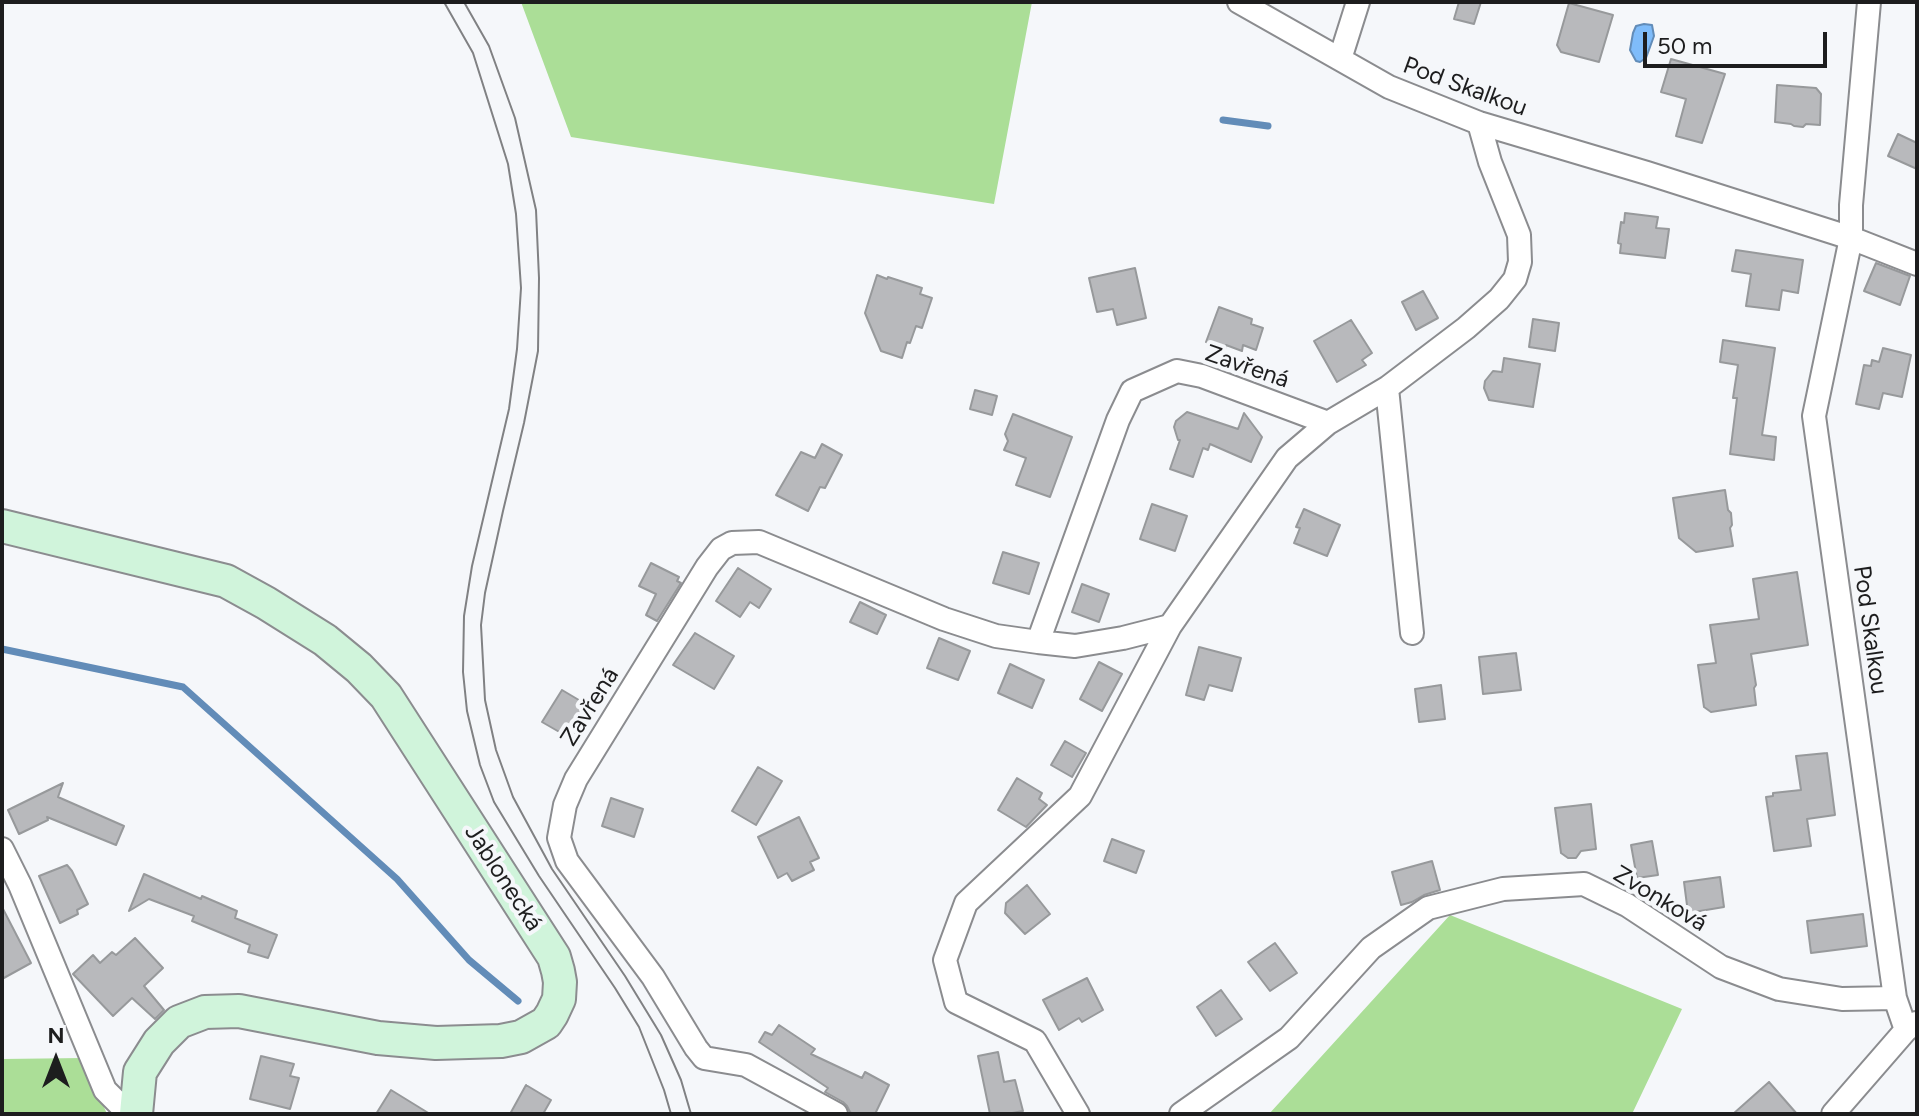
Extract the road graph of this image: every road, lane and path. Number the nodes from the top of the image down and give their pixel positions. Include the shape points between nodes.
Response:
1 (1239, 2) edge
2 (1358, 2) edge
3 (1869, 2) edge
4 (1340, 59) junction
5 (1479, 123) junction
6 (1851, 238) junction
7 (1917, 264) edge
8 (1387, 388) junction
9 (1328, 423) junction
10 (2, 526) edge
11 (1170, 626) junction
12 (1412, 633) dead end
13 (1038, 642) junction
14 (2, 849) edge
15 (1895, 998) junction
16 (1912, 1026) edge
17 (129, 1114) edge
18 (136, 1114) edge
19 (836, 1114) edge
20 (1078, 1114) edge
21 (1181, 1114) edge
22 (1833, 1114) edge

1 - 4 street, Pod Skalkou
2 - 4 street
3 - 6 street, Pod Skalkou
4 - 5 street, Pod Skalkou via 1389,87
5 - 6 street, Pod Skalkou
5 - 8 street via 1519,235 1515,279 1466,328
6 - 7 street, Pod Skalkou
6 - 15 street, Pod Skalkou via 1814,416
8 - 9 street
8 - 12 street
9 - 11 street via 1287,458
9 - 13 street, Zavřená via 1177,371 1132,391
10 - 18 main road, Jablonecká via 226,581 325,640 386,696 546,944 558,971 559,999 546,1023 501,1041 378,1038 239,1011 205,1012 179,1022 159,1042 140,1072
11 - 13 street, Zavřená via 1075,646
11 - 20 street via 1080,796 966,903 945,960 956,1002 1035,1041
13 - 19 street, Zavřená via 996,636 944,619 759,542 732,543 707,567 576,779 559,838 567,861 653,977 696,1048 704,1058 746,1065
14 - 17 street via 105,1090
15 - 16 street, Pod Skalkou
15 - 21 street, Zvonková via 1842,999 1779,989 1721,967 1627,905 1584,884 1503,889 1428,908 1371,948 1289,1038
16 - 22 street

